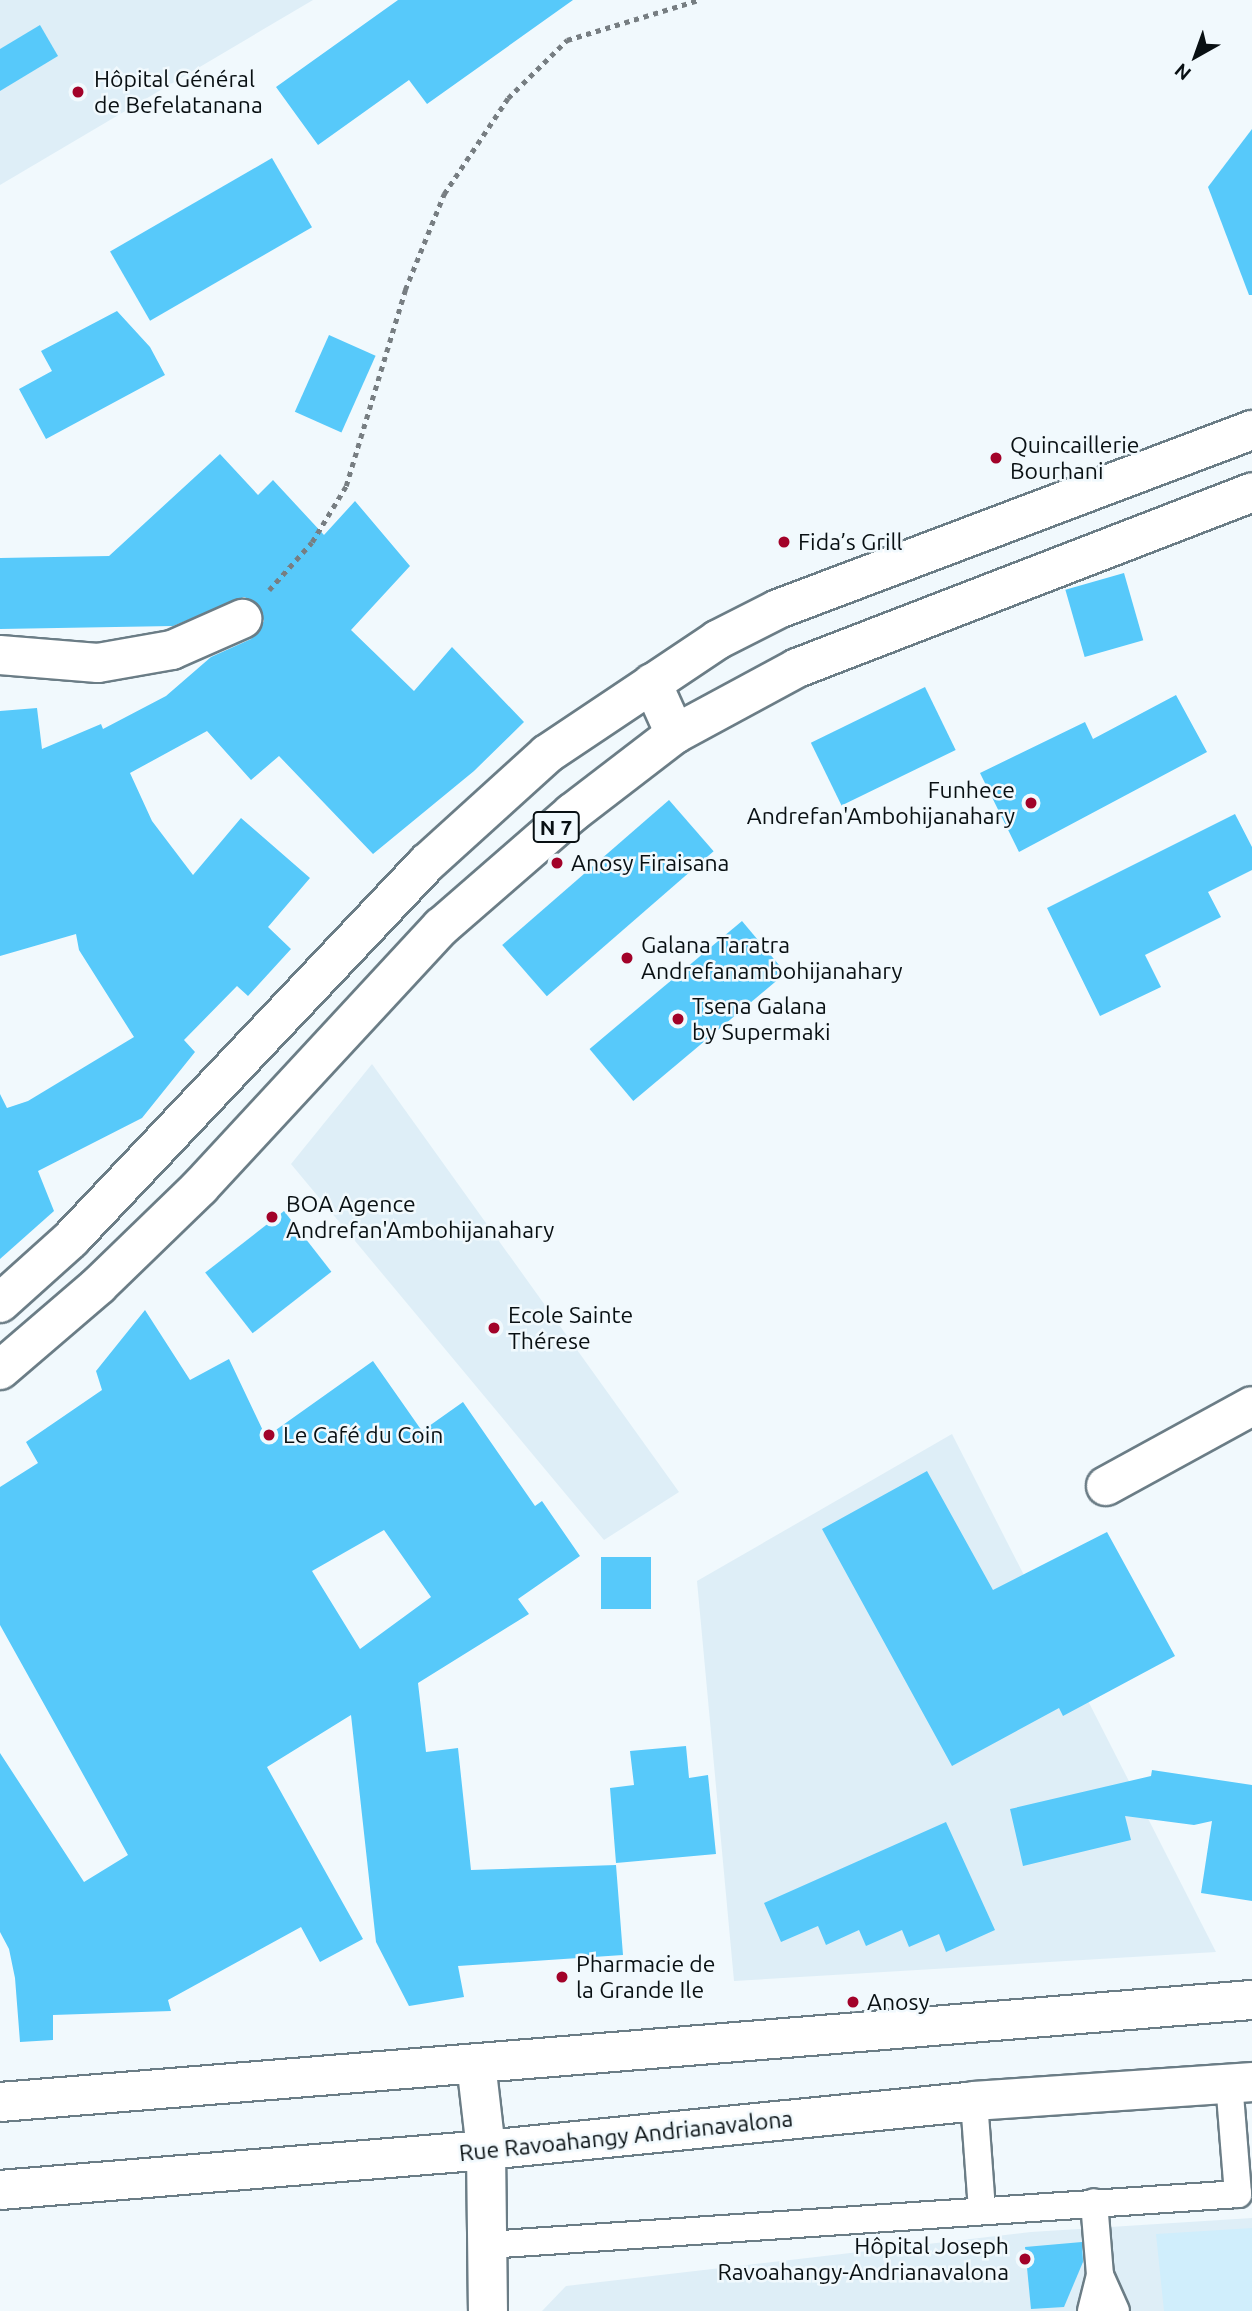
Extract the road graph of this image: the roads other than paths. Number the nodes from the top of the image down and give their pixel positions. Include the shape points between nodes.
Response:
1 (1252, 430) edge
2 (1252, 492) edge
3 (242, 619) road end
4 (0, 655) edge
5 (652, 683) junction
6 (675, 734) junction
7 (0, 1303) edge
8 (0, 1370) edge
9 (1252, 1406) edge
10 (1107, 1486) dead end
11 (1251, 1997) edge
12 (476, 2063) junction
13 (1241, 2082) edge
14 (974, 2101) junction
15 (0, 2102) edge
16 (486, 2150) junction
17 (0, 2190) edge
18 (1094, 2203) junction
19 (982, 2210) junction
20 (487, 2245) junction
21 (1100, 2275) junction
22 (488, 2311) edge
23 (1091, 2311) edge
24 (1116, 2311) edge

1 - 5 main road, N 7 via 778,609 717,640
2 - 6 main road, N 7 via 797,668
3 - 4 main road via 172,650 97,663
5 - 6 main road
5 - 7 main road, N 7 via 547,754 428,863 71,1239
6 - 8 main road, N 7 via 572,813 441,927 200,1187
9 - 10 main road
11 - 12 main road
12 - 15 main road
12 - 16 main road
13 - 14 main road, Rue Ravoahangy Andrianavalona
13 - 18 lane via 1238,2194
14 - 16 main road, Rue Ravoahangy Andrianavalona
14 - 19 lane
16 - 17 main road, Rue Ravoahangy Andrianavalona
16 - 20 main road
18 - 19 lane
18 - 21 lane
19 - 20 lane
20 - 22 main road
21 - 23 lane
21 - 24 lane

